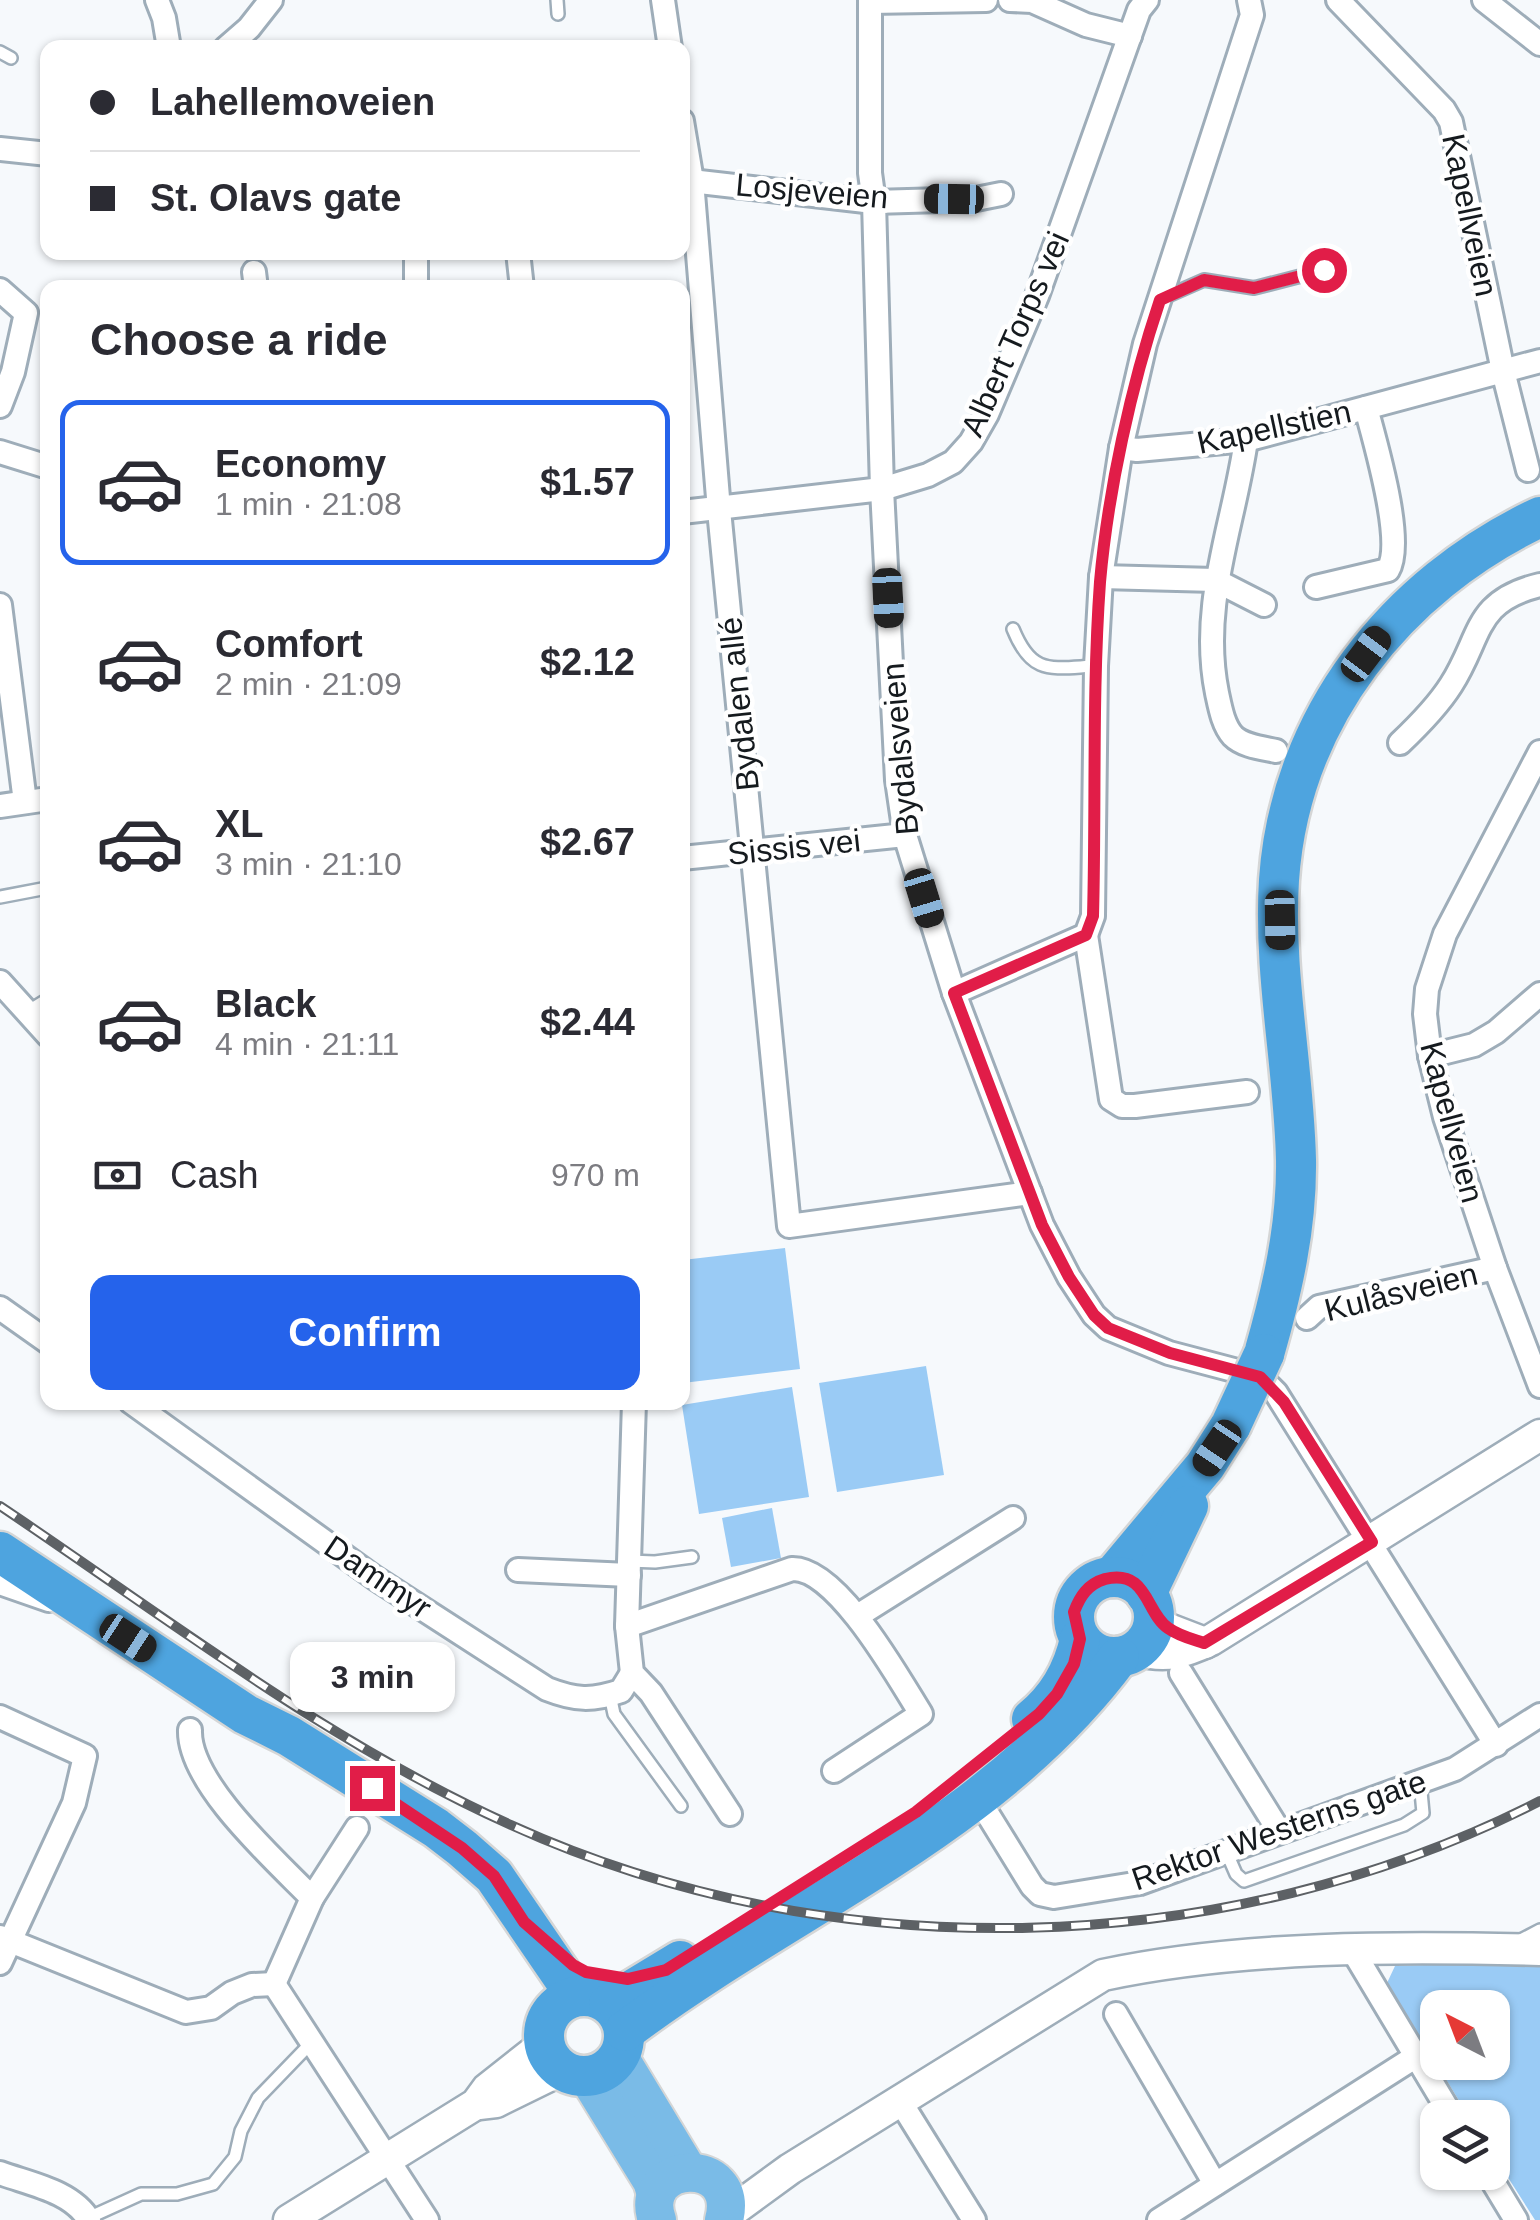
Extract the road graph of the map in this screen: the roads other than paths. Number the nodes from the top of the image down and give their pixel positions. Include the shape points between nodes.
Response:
1 (157, 0) edge
2 (272, 0) edge
3 (557, 0) edge
4 (662, 0) edge
5 (986, 0) edge
6 (1010, 0) edge
7 (1147, 0) edge
8 (1250, 0) edge
9 (1338, 0) edge
10 (1484, 0) edge
11 (870, 1) edge
12 (558, 14) dead end
13 (1130, 36) junction
14 (167, 40) edge
15 (236, 40) edge
16 (669, 40) edge
17 (1540, 44) edge
18 (0, 149) edge
19 (40, 153) edge
20 (690, 180) edge
21 (1001, 194) dead end
22 (690, 201) edge
23 (874, 202) junction
24 (1324, 270) dead end
25 (0, 290) edge
26 (1160, 300) junction
27 (1540, 360) edge
28 (1503, 371) junction
29 (0, 406) edge
30 (1366, 408) junction
31 (1246, 440) junction
32 (1122, 448) junction
33 (0, 452) edge
34 (40, 464) edge
35 (1528, 470) dead end
36 (882, 489) junction
37 (719, 510) junction
38 (690, 512) edge
39 (1540, 517) edge
40 (1101, 577) junction
41 (1215, 580) junction
42 (1540, 585) edge
43 (1316, 587) dead end
44 (0, 605) edge
45 (1264, 605) dead end
46 (1013, 629) dead end
47 (1096, 666) junction
48 (1400, 743) dead end
49 (1276, 751) dead end
50 (1540, 752) edge
51 (36, 801) edge
52 (0, 806) edge
53 (904, 836) junction
54 (754, 850) junction
55 (690, 857) edge
56 (40, 889) edge
57 (0, 898) edge
58 (1086, 935) junction
59 (0, 982) edge
60 (954, 993) junction
61 (1540, 994) edge
62 (40, 1004) edge
63 (26, 1012) junction
64 (40, 1027) edge
65 (1430, 1056) junction
66 (1247, 1092) dead end
67 (1030, 1193) junction
68 (1495, 1268) junction
69 (0, 1308) edge
70 (1291, 1317) junction
71 (40, 1336) edge
72 (1540, 1386) edge
73 (142, 1410) edge
74 (634, 1410) edge
75 (1540, 1435) edge
76 (1013, 1518) dead end
77 (1372, 1542) junction
78 (0, 1552) edge
79 (692, 1557) dead end
80 (629, 1568) junction
81 (518, 1570) dead end
82 (0, 1584) edge
83 (92, 1614) junction
84 (859, 1615) junction
85 (1134, 1619) junction
86 (627, 1626) junction
87 (1080, 1639) junction
88 (632, 1672) junction
89 (1182, 1673) dead end
90 (610, 1695) junction
91 (245, 1714) junction
92 (1540, 1715) edge
93 (0, 1717) edge
94 (190, 1730) dead end
95 (1496, 1745) junction
96 (834, 1772) dead end
97 (1420, 1782) junction
98 (682, 1806) dead end
99 (987, 1813) dead end
100 (730, 1814) dead end
101 (357, 1828) dead end
102 (1279, 1832) junction
103 (1226, 1851) junction
104 (312, 1898) junction
105 (524, 1922) junction
106 (1540, 1930) edge
107 (3, 1947) edge
108 (1503, 1949) junction
109 (1540, 1950) edge
110 (1353, 1951) junction
111 (666, 1970) junction
112 (274, 1984) junction
113 (1116, 2014) dead end
114 (584, 2036) junction
115 (312, 2042) junction
116 (1415, 2057) junction
117 (1442, 2100) edge
118 (900, 2101) junction
119 (387, 2160) junction
120 (0, 2173) edge
121 (1215, 2184) junction
122 (1498, 2190) edge
123 (715, 2198) edge
124 (657, 2207) edge
125 (89, 2219) edge
126 (289, 2220) edge
127 (427, 2220) edge
128 (974, 2220) edge
129 (1158, 2220) edge
130 (1516, 2220) edge

1 - 14 street
2 - 15 street
3 - 12 lane
4 - 16 street
5 - 11 street
6 - 13 street via 1032,1
7 - 13 street, Albert Torps vei
8 - 26 street via 1252,15
9 - 28 street, Kapellveien via 1451,122
10 - 17 street
11 - 23 street, Bydalsveien
13 - 36 street, Albert Torps vei via 1037,296 987,414 953,462
18 - 19 street
20 - 23 street, Losjeveien
21 - 23 street, Losjeveien
22 - 37 street, Bydalen allé
23 - 36 street, Bydalsveien
24 - 26 lane via 1254,288 1204,280
25 - 29 street via 26,312
26 - 32 street
27 - 28 street, Kapellstien
28 - 30 street, Kapellstien
28 - 35 street, Kapellveien
30 - 31 street, Kapellstien
30 - 43 street, Kapellstien via 1388,495 1394,560 1388,570
31 - 32 street, Kapellstien
31 - 41 street
32 - 40 street
33 - 34 street
36 - 37 street, Albert Torps vei
36 - 53 street, Bydalsveien
37 - 38 street, Albert Torps vei
37 - 54 street, Bydalen allé
39 - 70 highway via 1487,543 1386,628 1314,741 1292,804 1280,880 1296,1160
40 - 41 street
40 - 47 street
41 - 45 street
41 - 49 street via 1211,650 1223,716 1234,738
42 - 48 street via 1515,593 1484,617 1450,688
44 - 51 street
46 - 47 lane via 1022,652 1041,666
47 - 58 street via 1093,916
50 - 65 street, Kapellveien via 1434,962 1425,1014
51 - 52 street
53 - 54 street, Sissis vei
53 - 60 street, Bydalsveien
54 - 55 street, Sissis vei
54 - 67 street, Bydalen allé via 790,1226
56 - 57 lane
58 - 60 street
58 - 66 street via 1111,1099 1135,1106
59 - 63 street
60 - 67 street, Bydalsveien
61 - 65 street via 1474,1045
62 - 63 lane
63 - 64 street
65 - 68 street, Kapellveien
67 - 77 street, Bydalsveien via 1094,1315 1156,1348 1260,1377 1284,1402
68 - 70 street, Kulåsveien
68 - 72 street, Kapellveien
69 - 71 street
70 - 85 highway, bridge via 1205,1466
73 - 90 street, Dammyr via 375,1578 547,1689 574,1699
74 - 80 street
75 - 77 street
76 - 84 street
77 - 85 street via 1183,1653 1156,1656
77 - 95 street, Bydalsveien
78 - 83 highway
79 - 80 lane
80 - 81 street
80 - 86 street
82 - 83 street
83 - 91 highway
84 - 86 street via 803,1568 792,1568
84 - 96 street via 921,1714
85 - 87 highway via 1104,1656
85 - 87 highway via 1087,1588 1075,1626
85 - 114 highway via 1074,1712 967,1808
86 - 88 street
87 - 111 highway via 1057,1694 960,1780
88 - 90 street via 621,1692
88 - 100 street
89 - 102 street
90 - 98 lane via 614,1714
91 - 105 highway via 436,1828 494,1876
91 - 114 highway via 282,1749 443,1861 482,1899 539,1984
92 - 95 street, Rektor Westerns gate
93 - 107 street via 84,1756 74,1803
94 - 104 street via 189,1746 225,1808
95 - 97 street, Rektor Westerns gate
97 - 102 street, Rektor Westerns gate
97 - 103 lane via 1419,1818 1336,1849 1244,1880
99 - 103 street, Rektor Westerns gate via 1040,1894 1140,1883
101 - 104 street
102 - 103 street, Rektor Westerns gate
104 - 112 street
105 - 111 highway via 586,1972 628,1979
105 - 114 highway
106 - 108 lane
107 - 112 street via 186,2012 211,2008 252,1985
108 - 109 street
108 - 110 street
110 - 116 street
110 - 118 street via 1148,1965 1103,1975
111 - 114 highway
112 - 115 street
113 - 121 street
114 - 119 street via 487,2089 476,2104
114 - 123 main road
114 - 124 main road via 652,2181
115 - 119 street
115 - 125 lane via 258,2098 235,2158 213,2184 141,2194
116 - 117 street
116 - 121 street
118 - 123 street via 790,2169
118 - 128 street
119 - 126 street
119 - 127 street
120 - 125 street via 80,2205
121 - 129 street
122 - 130 street
123 - 124 main road via 668,2178

